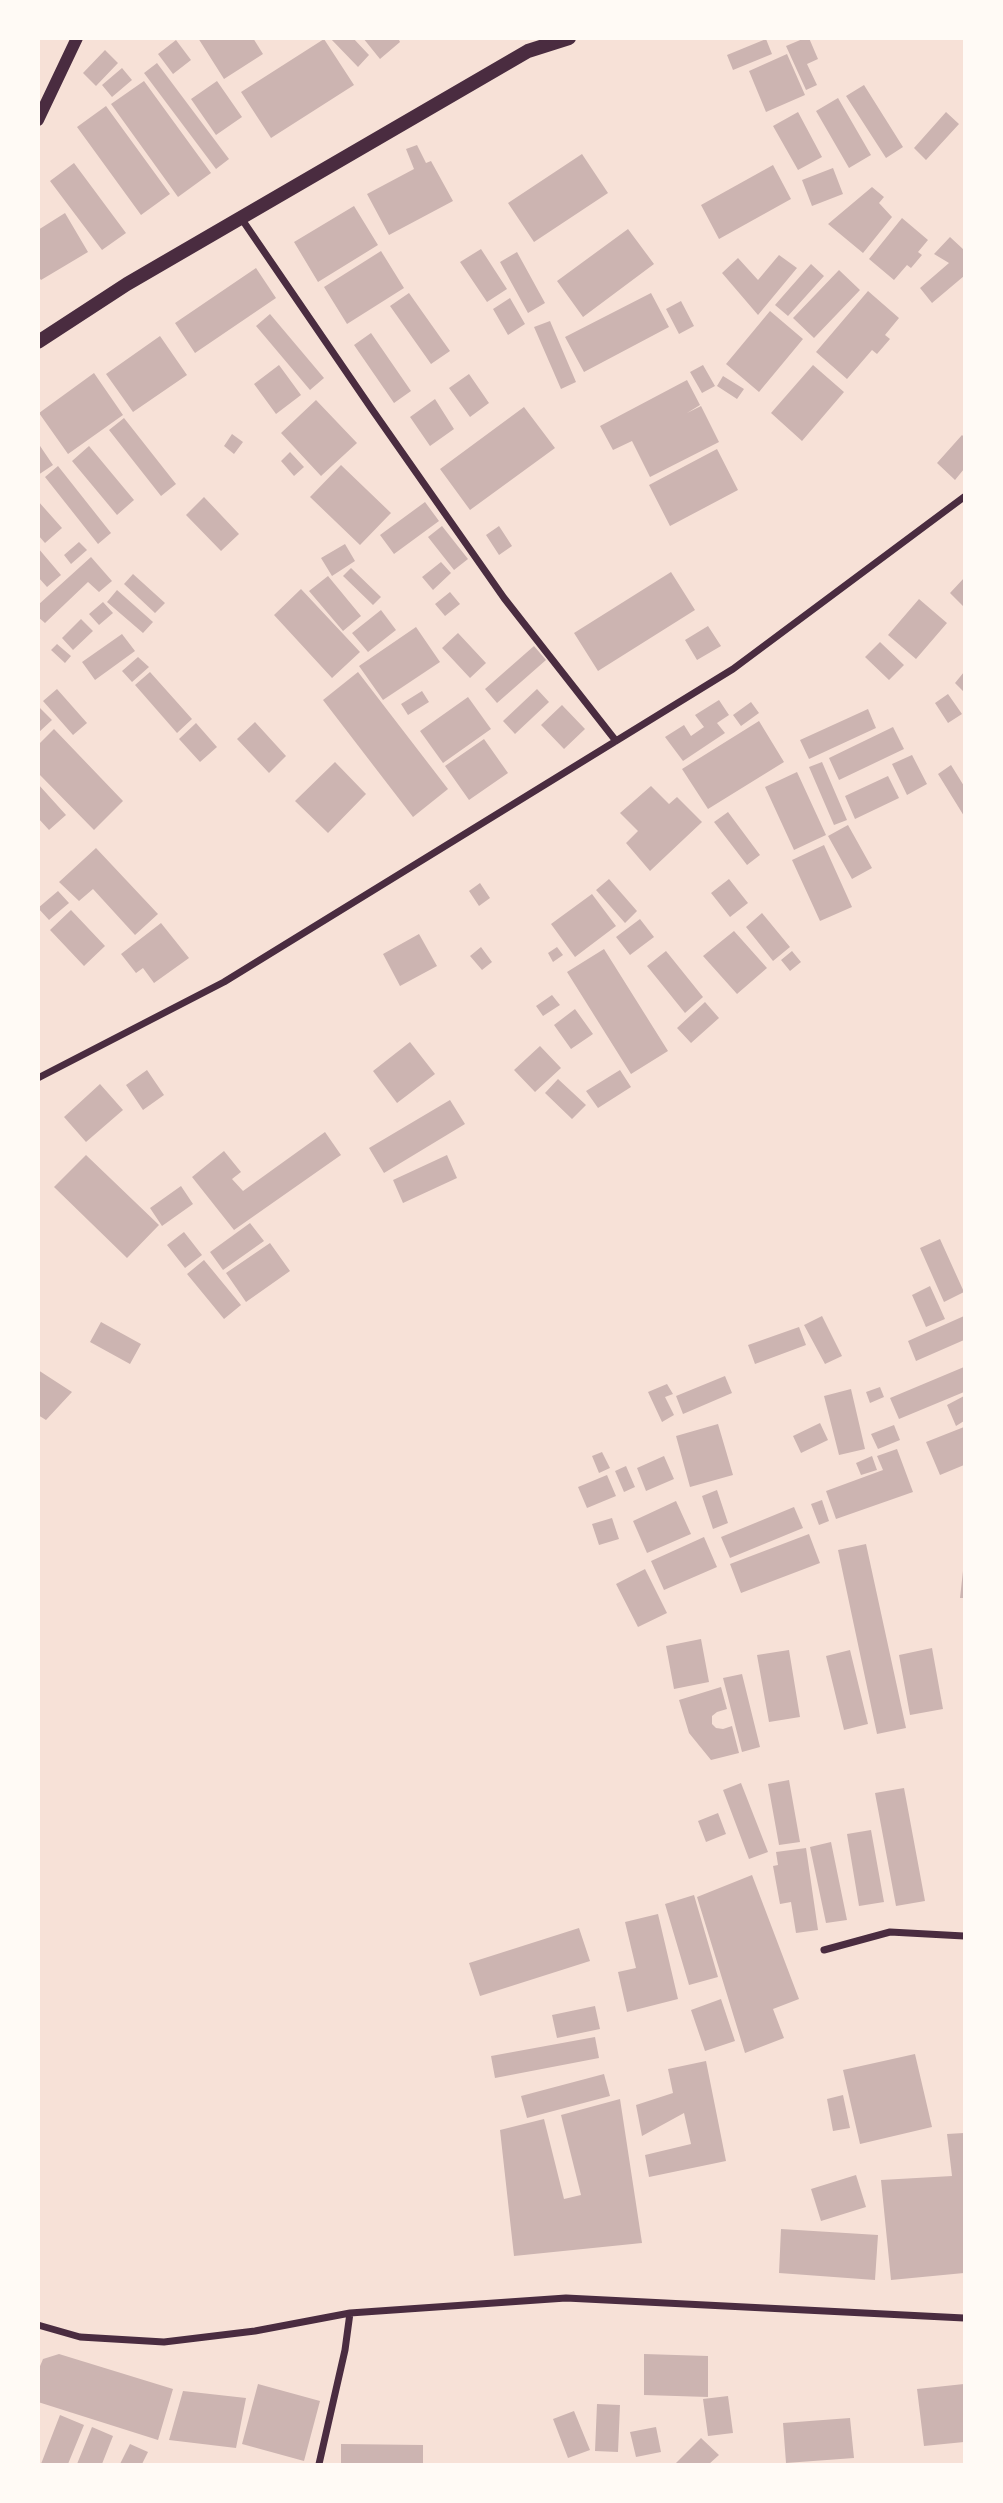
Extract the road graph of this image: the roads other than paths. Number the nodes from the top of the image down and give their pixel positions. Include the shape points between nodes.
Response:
1 (77, 38) edge
2 (550, 38) edge
3 (569, 38) edge
4 (528, 51) junction
5 (38, 120) edge
6 (241, 217) junction
7 (38, 342) edge
8 (964, 496) edge
9 (616, 741) junction
10 (38, 1078) edge
11 (964, 1936) edge
12 (824, 1950) dead end
13 (350, 2313) junction
14 (964, 2318) edge
15 (38, 2325) edge
16 (319, 2465) edge

1 - 5 street
2 - 4 street
3 - 4 main road
4 - 6 main road
6 - 7 main road
6 - 9 street via 504,598
8 - 9 street via 733,669
9 - 10 street via 224,982
11 - 12 street via 890,1932
13 - 14 street via 566,2298
13 - 15 street via 164,2342 80,2337
13 - 16 street

